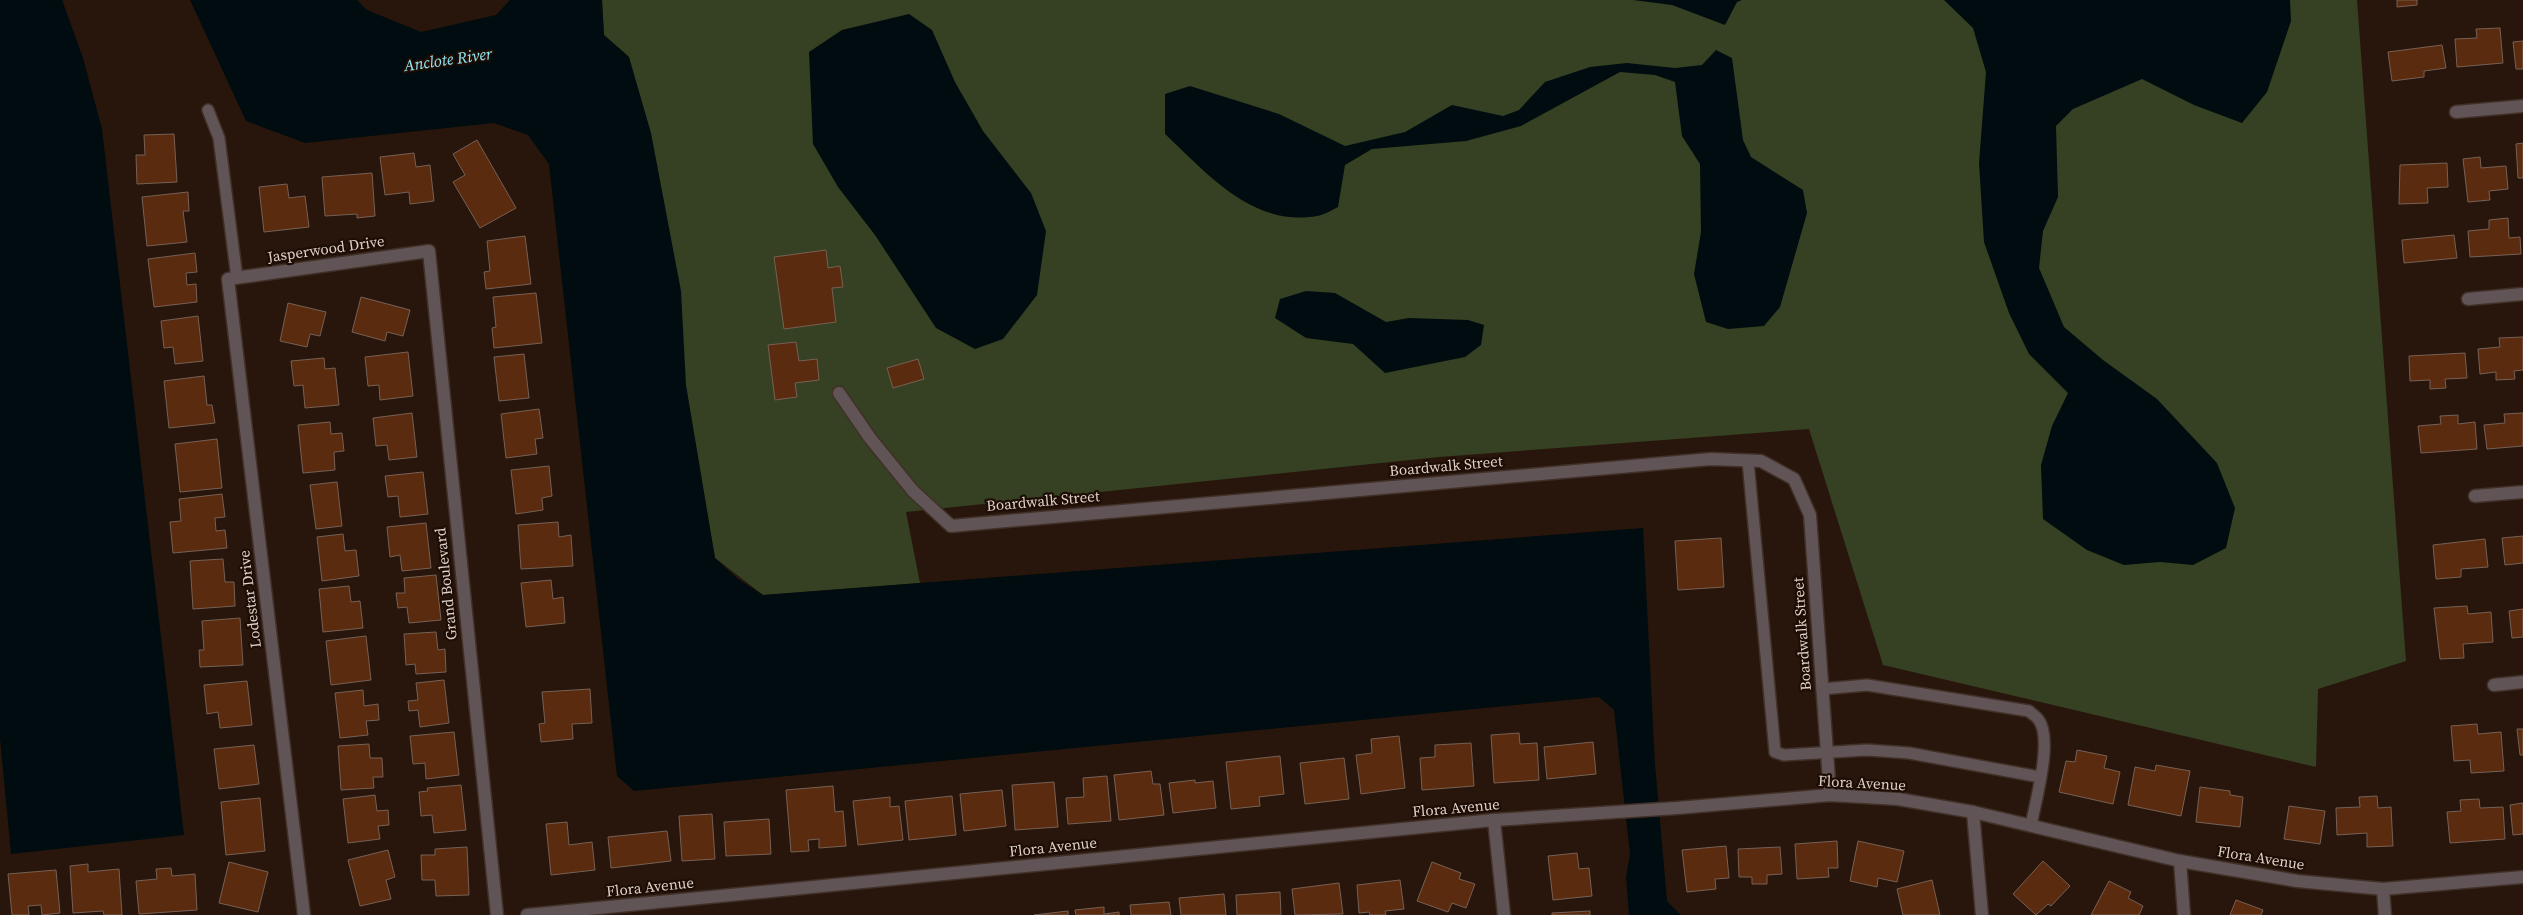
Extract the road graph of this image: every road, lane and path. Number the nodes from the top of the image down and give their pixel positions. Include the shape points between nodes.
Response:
1 (2523, 106) edge
2 (208, 110) dead end
3 (2456, 112) dead end
4 (429, 251) joint
5 (233, 278) junction
6 (2523, 294) edge
7 (2468, 299) dead end
8 (839, 393) dead end
9 (1748, 461) junction
10 (2523, 492) edge
11 (2476, 496) dead end
12 (2523, 682) edge
13 (2494, 684) dead end
14 (1822, 689) junction
15 (1827, 751) junction
16 (2040, 776) junction
17 (1830, 795) junction
18 (1973, 812) junction
19 (1494, 820) junction
20 (2031, 826) junction
21 (2180, 861) junction
22 (2523, 877) edge
23 (2383, 889) junction
24 (304, 915) edge
25 (497, 915) edge
26 (527, 915) edge
27 (1504, 915) edge
28 (1982, 915) edge
29 (2184, 915) edge
30 (2385, 915) edge

1 - 3 street
2 - 5 lane via 219,138
4 - 5 street, Jasperwood Drive
4 - 25 street, Grand Boulevard
5 - 24 street, Lodestar Drive
6 - 7 street
8 - 9 street, Boardwalk Street via 913,491 952,526 1711,459
9 - 14 street, Boardwalk Street via 1761,461 1794,479 1810,515
9 - 15 lane via 1775,752 1784,755
10 - 11 street
12 - 13 street
14 - 15 street, Boardwalk Street
14 - 16 lane via 1867,685 2029,712 2039,720 2044,735
15 - 16 lane via 1909,753
15 - 17 street, Boardwalk Street
16 - 20 lane
17 - 18 street, Flora Avenue via 1898,800
17 - 19 street, Flora Avenue
18 - 20 street, Flora Avenue
18 - 28 street
19 - 26 street, Flora Avenue
19 - 27 street
20 - 21 street, Flora Avenue
21 - 23 street, Flora Avenue via 2297,881
21 - 29 street
22 - 23 street, Flora Avenue
23 - 30 street

